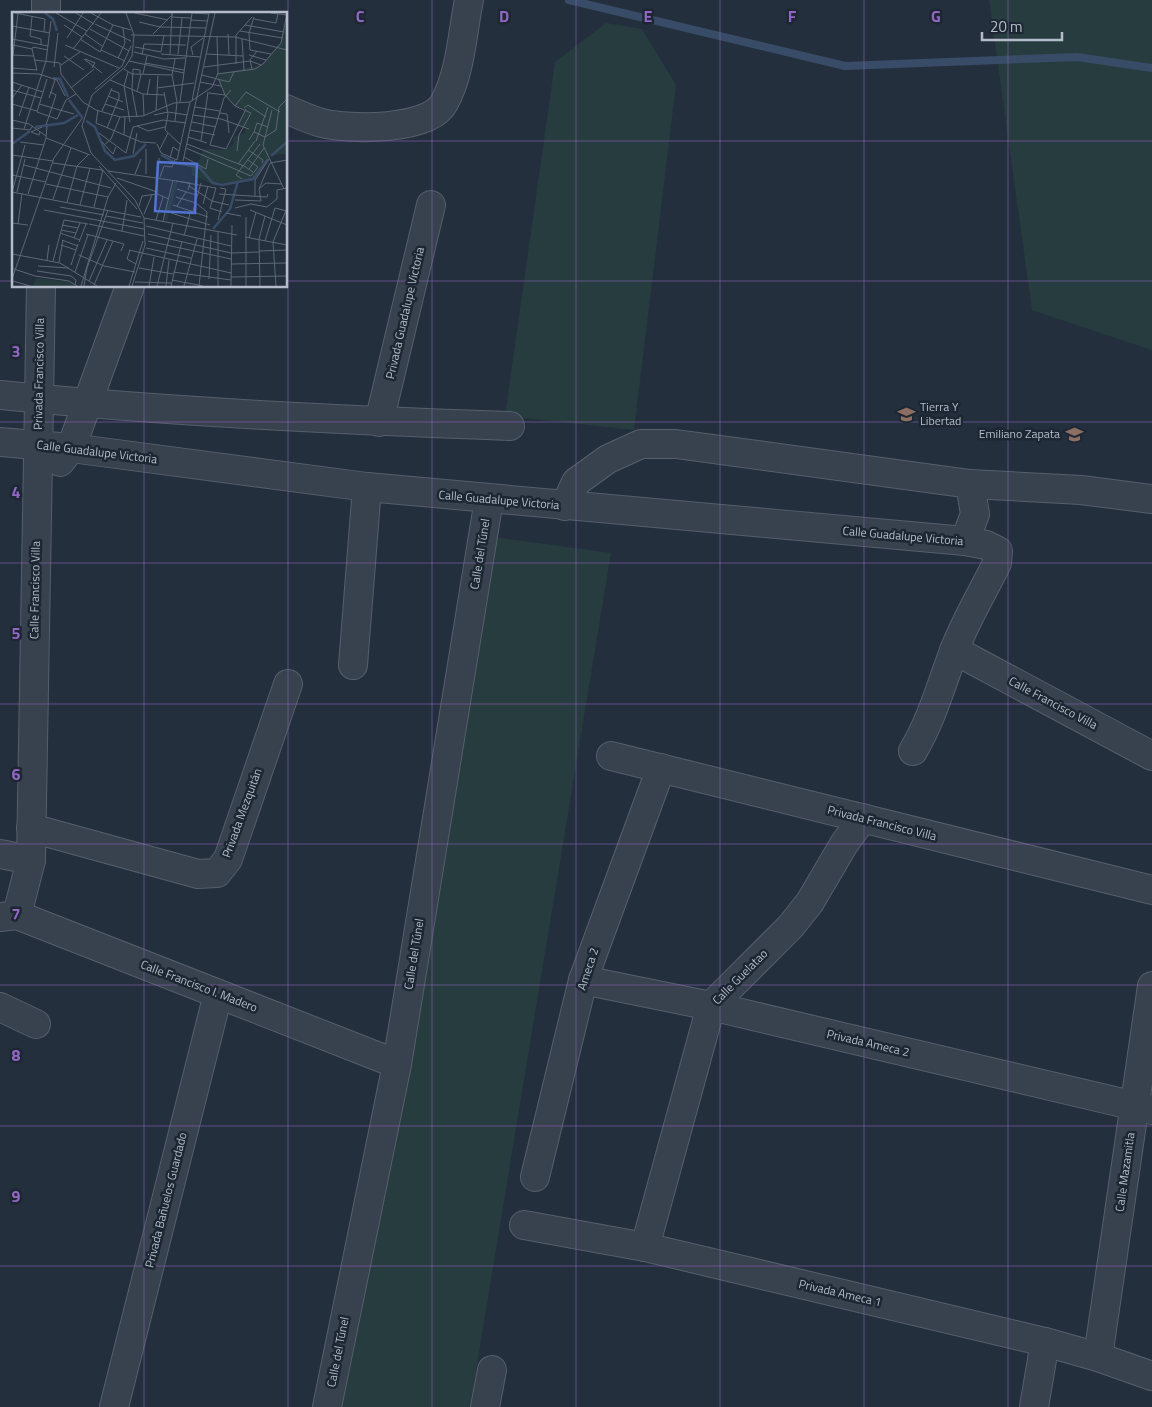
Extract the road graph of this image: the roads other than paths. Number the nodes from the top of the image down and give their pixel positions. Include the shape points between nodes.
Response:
1 (468, 3) edge
2 (288, 110) edge
3 (431, 205) dead end
4 (41, 288) edge
5 (129, 288) edge
6 (0, 395) edge
7 (39, 399) junction
8 (88, 404) junction
9 (379, 422) junction
10 (510, 426) dead end
11 (0, 442) edge
12 (38, 444) junction
13 (71, 448) junction
14 (970, 484) junction
15 (367, 487) junction
16 (37, 491) junction
17 (489, 499) junction
18 (1152, 499) edge
19 (565, 506) junction
20 (965, 541) junction
21 (954, 650) junction
22 (353, 665) dead end
23 (288, 684) dead end
24 (913, 751) dead end
25 (611, 756) dead end
26 (1152, 756) edge
27 (661, 768) junction
28 (863, 818) junction
29 (31, 828) junction
30 (0, 854) edge
31 (30, 860) junction
32 (1152, 890) edge
33 (9, 916) edge
34 (582, 980) junction
35 (1152, 986) edge
36 (218, 994) junction
37 (711, 1006) junction
38 (0, 1007) edge
39 (36, 1024) dead end
40 (396, 1064) junction
41 (1143, 1108) edge
42 (535, 1177) dead end
43 (524, 1225) dead end
44 (645, 1247) junction
45 (1045, 1342) junction
46 (1098, 1357) junction
47 (492, 1370) dead end
48 (1152, 1376) edge
49 (114, 1407) edge
50 (327, 1407) edge
51 (485, 1407) edge
52 (1034, 1407) edge

1 - 2 street via 457,67 444,105 423,120 391,127 352,126 322,123
3 - 9 street, Privada Guadalupe Victoria
4 - 7 street, Privada Francisco Villa
5 - 8 street
6 - 7 street
7 - 8 street
7 - 12 street, Privada Francisco Villa
8 - 9 street
8 - 13 street
9 - 10 street
11 - 12 street, Calle Guadalupe Victoria
12 - 13 street, Calle Guadalupe Victoria
12 - 16 street, Privada Francisco Villa
13 - 15 street, Calle Guadalupe Victoria
13 - 16 street
14 - 18 street via 1081,490
14 - 19 street via 676,444 641,444 608,459 576,482
14 - 20 street via 975,514
15 - 17 street, Calle Guadalupe Victoria
15 - 22 street
16 - 29 street, Calle Francisco Villa
17 - 19 street, Calle Guadalupe Victoria
17 - 40 street, Calle del Túnel
19 - 20 street, Calle Guadalupe Victoria
20 - 21 street, Calle Guadalupe Victoria via 998,551 997,563
21 - 24 street via 941,692
21 - 26 street, Calle Francisco Villa
23 - 29 street, Privada Mezquitán via 228,858 217,873 198,874
25 - 27 street, Privada Francisco Villa
27 - 28 street, Privada Francisco Villa
27 - 34 street, Ameca 2
28 - 32 street, Privada Francisco Villa
28 - 37 street, Calle Guelatao via 791,926
29 - 31 street, Calle Francisco Villa
30 - 31 street
31 - 33 street, Calle Francisco Villa
33 - 36 street, Calle Francisco I. Madero
34 - 37 street, Privada Ameca 2
34 - 42 street, Ameca 2
35 - 41 street, Calle Mazamitla
36 - 40 street, Calle Francisco I. Madero
36 - 49 street, Privada Bañuelos Guardado
37 - 41 street, Privada Ameca 2
37 - 44 street, Calle Guelatao
38 - 39 street
40 - 50 street, Calle del Túnel
41 - 46 street, Calle Mazamitla
43 - 44 street, Privada Ameca 1
44 - 45 street, Privada Ameca 1
45 - 46 street, Privada Ameca 1
45 - 52 street
46 - 48 street, Privada Ameca 1
47 - 51 street

